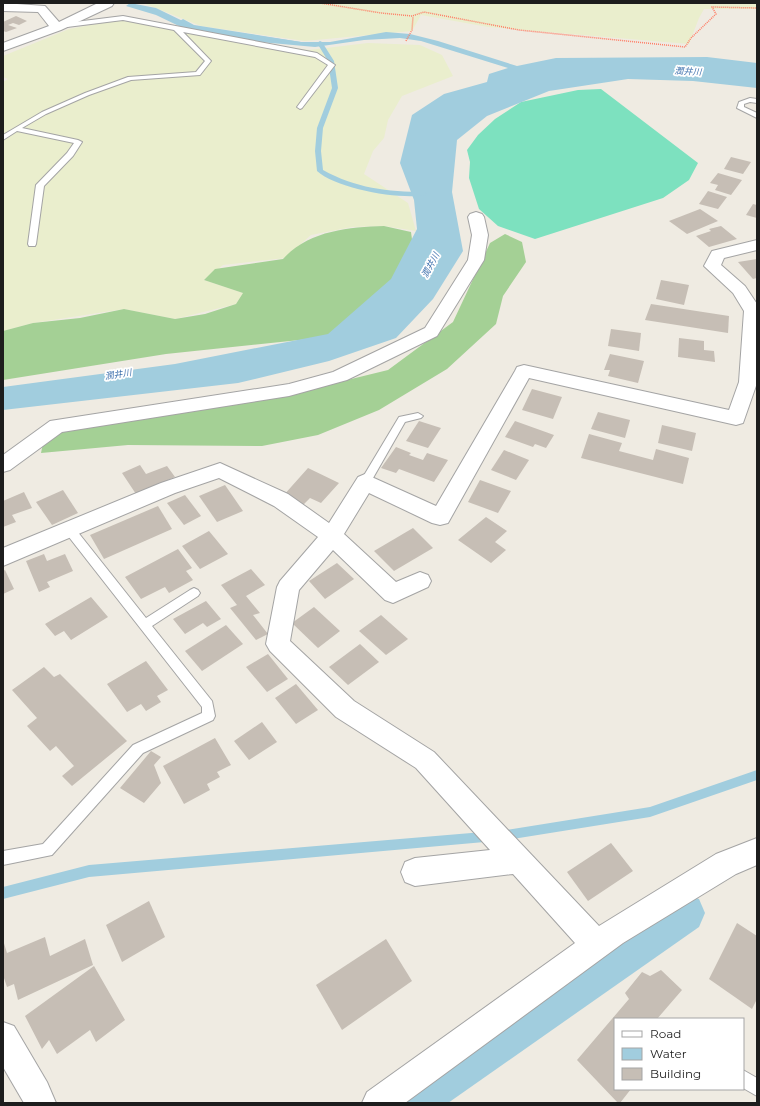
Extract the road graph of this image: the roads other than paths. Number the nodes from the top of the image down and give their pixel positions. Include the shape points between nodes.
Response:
1 (108, 3) edge
2 (3, 7) edge
3 (57, 26) junction
4 (176, 30) junction
5 (3, 47) edge
6 (757, 101) edge
7 (300, 107) dead end
8 (757, 116) edge
9 (16, 129) junction
10 (3, 138) edge
11 (476, 217) dead end
12 (32, 244) dead end
13 (757, 245) edge
14 (418, 416) dead end
15 (3, 465) edge
16 (365, 482) junction
17 (69, 529) junction
18 (332, 536) junction
19 (3, 557) edge
20 (420, 581) dead end
21 (194, 593) dead end
22 (144, 625) junction
23 (757, 851) edge
24 (515, 856) junction
25 (3, 858) edge
26 (414, 872) dead end
27 (597, 945) junction
28 (3, 1037) edge
29 (744, 1079) edge
30 (757, 1088) edge
31 (40, 1103) edge
32 (378, 1103) edge

1 - 3 street
2 - 3 street via 40,9
3 - 4 lane via 123,18
3 - 5 street
4 - 7 lane via 317,55 332,65
4 - 9 lane via 208,61 198,74 130,78 86,94
6 - 8 lane via 741,103 740,108
9 - 10 lane
9 - 12 lane via 78,142 40,185
11 - 15 street via 480,235 476,260 431,332 340,376 289,390 57,426
13 - 16 street via 718,254 712,266 739,290 753,311 748,382 736,418 524,371 440,517
14 - 16 lane via 402,419
16 - 18 street
17 - 18 street via 168,488 220,470 282,500
17 - 19 street
17 - 22 lane
18 - 20 street via 393,594
18 - 24 street via 288,587 278,644 345,709 425,760
21 - 22 lane
22 - 25 lane via 208,705 209,716 138,749 48,850
23 - 27 street via 726,864
24 - 26 street
24 - 27 street
27 - 32 street
28 - 31 street
29 - 30 lane

